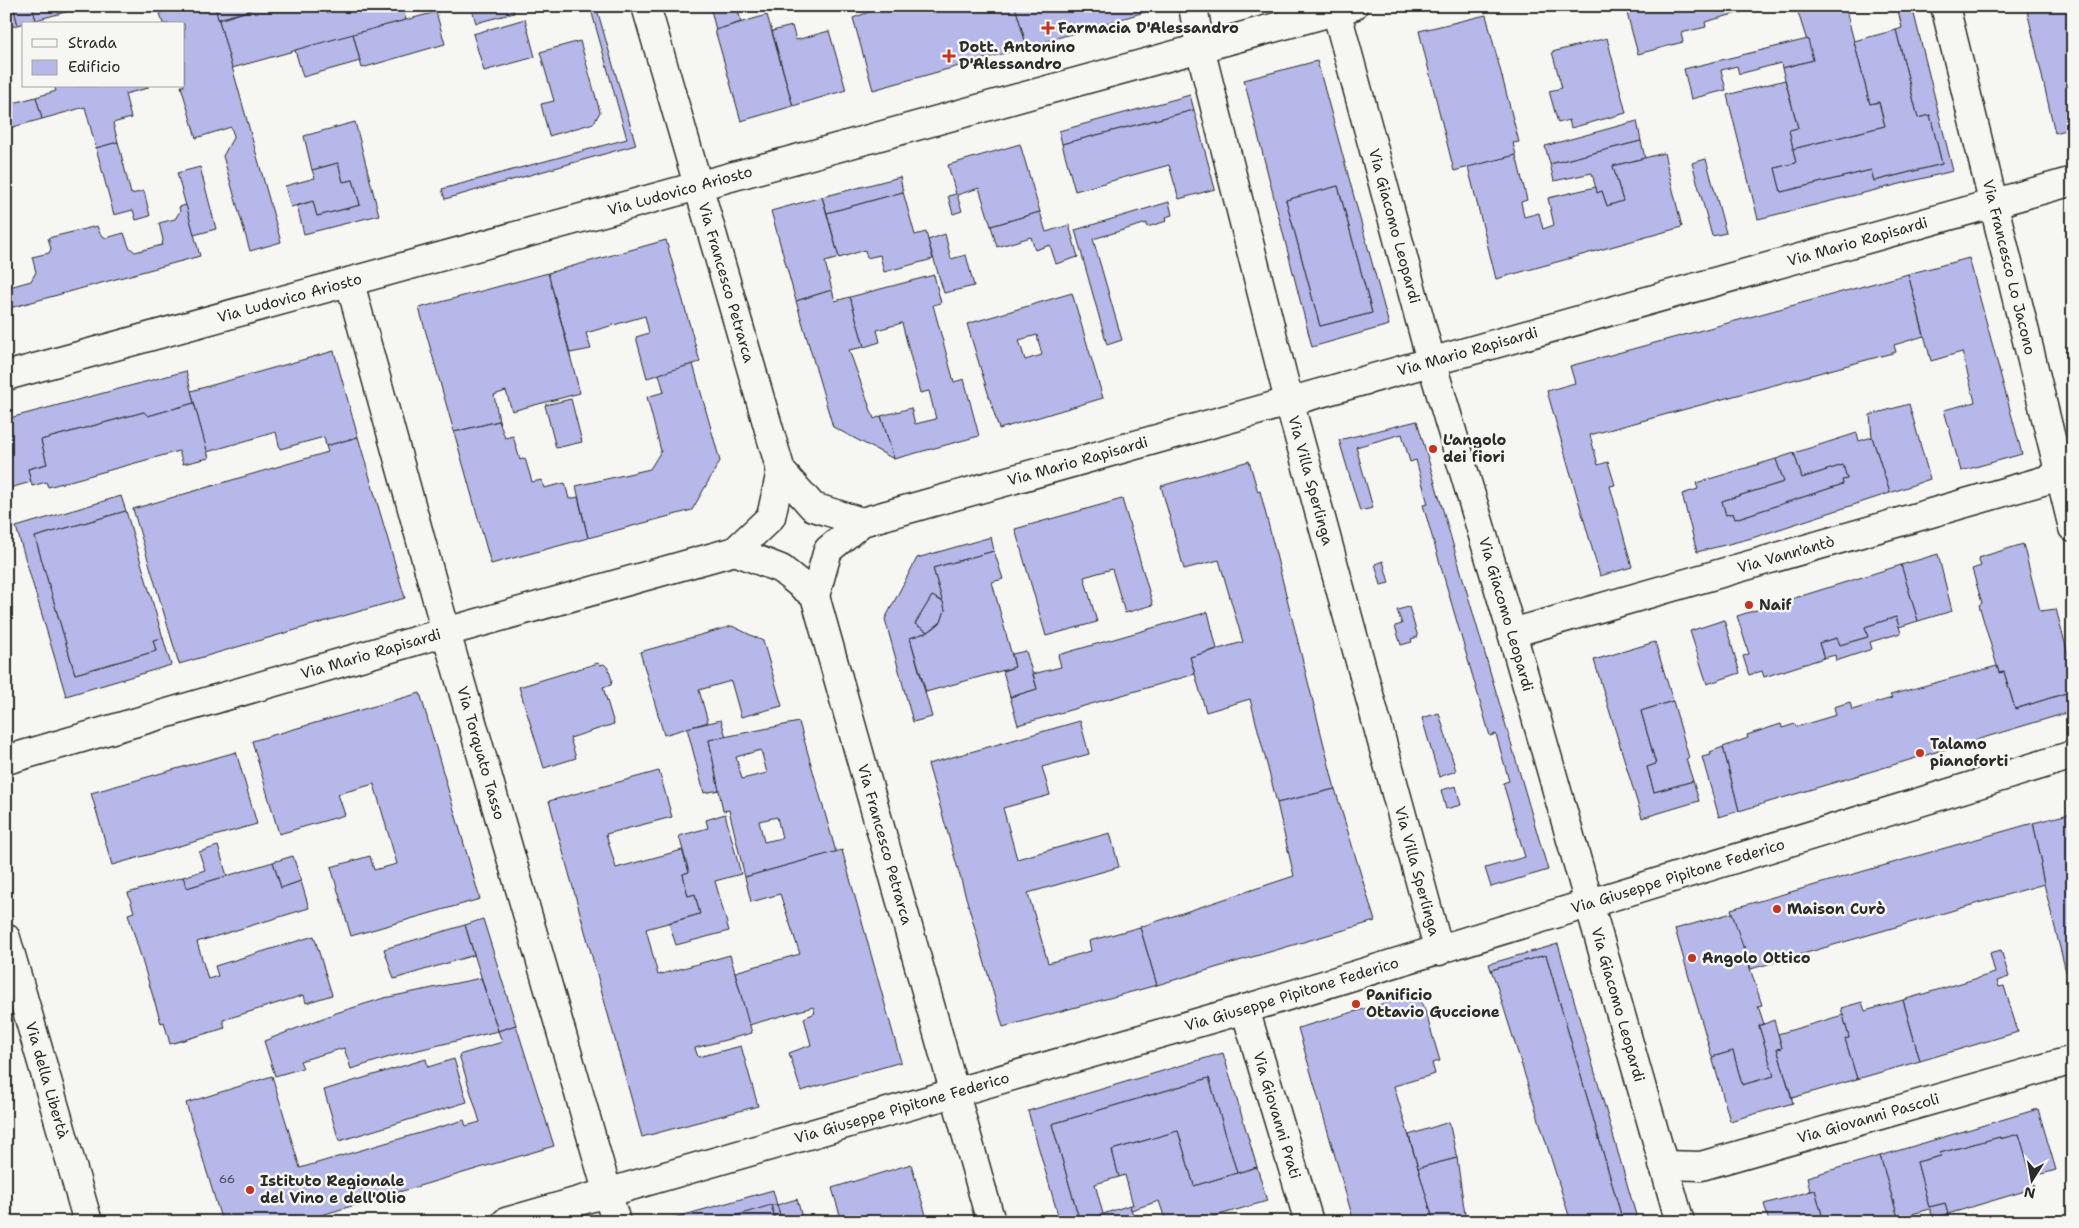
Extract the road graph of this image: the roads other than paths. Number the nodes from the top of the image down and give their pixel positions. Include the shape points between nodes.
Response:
1 (646, 6) edge
2 (1193, 6) edge
3 (1945, 6) edge
4 (1341, 8) edge
5 (1200, 48) junction
6 (2073, 181) edge
7 (699, 186) junction
8 (1993, 204) junction
9 (350, 283) junction
10 (1431, 361) junction
11 (6, 376) edge
12 (1289, 400) junction
13 (781, 471) junction
14 (2060, 476) junction
15 (862, 522) junction
16 (2073, 528) edge
17 (735, 550) junction
18 (815, 596) junction
19 (446, 632) junction
20 (1512, 634) junction
21 (2073, 755) edge
22 (6, 760) edge
23 (1588, 905) junction
24 (6, 938) edge
25 (1439, 951) junction
26 (1245, 1009) junction
27 (2073, 1060) edge
28 (953, 1093) junction
29 (1663, 1164) junction
30 (607, 1192) junction
31 (88, 1222) edge
32 (506, 1222) edge
33 (616, 1222) edge
34 (991, 1222) edge
35 (1309, 1222) edge
36 (1680, 1222) edge

1 - 7 street, Via Francesco Petrarca
2 - 5 street, Via Villa Sperlinga
3 - 8 street, Via Francesco Lo Jacono
4 - 5 street, Via Ludovico Ariosto
4 - 10 street, Via Giacomo Leopardi
5 - 7 street, Via Ludovico Ariosto
5 - 12 street, Via Villa Sperlinga
6 - 8 street, Via Mario Rapisardi
7 - 9 street, Via Ludovico Ariosto
7 - 13 street, Via Francesco Petrarca
8 - 10 street, Via Mario Rapisardi
8 - 14 street, Via Francesco Lo Jacono
9 - 11 street, Via Ludovico Ariosto
9 - 19 street, Via Torquato Tasso
10 - 12 street, Via Mario Rapisardi
10 - 20 street, Via Giacomo Leopardi
12 - 15 street, Via Mario Rapisardi
12 - 25 street, Via Villa Sperlinga
13 - 15 street via 813,507
13 - 17 street via 771,516
14 - 16 street, Via Francesco Lo Jacono
14 - 20 street, Via Vann'antò
15 - 18 street via 828,550
17 - 18 street via 781,569
17 - 19 street, Via Mario Rapisardi
18 - 28 street, Via Francesco Petrarca
19 - 22 street, Via Mario Rapisardi
19 - 30 street, Via Torquato Tasso
20 - 23 street, Via Giacomo Leopardi
21 - 23 street, Via Giuseppe Pipitone Federico
23 - 25 street, Via Giuseppe Pipitone Federico
23 - 29 street, Via Giacomo Leopardi
24 - 31 street, Via della Libertà
25 - 26 street, Via Giuseppe Pipitone Federico
26 - 28 street, Via Giuseppe Pipitone Federico
26 - 35 street, Via Giovanni Prati
27 - 29 street, Via Giovanni Pascoli via 1702,1166
28 - 30 street, Via Giuseppe Pipitone Federico
28 - 34 street, Via Francesco Petrarca
29 - 36 street, Via Giacomo Leopardi
30 - 32 street, Via Giuseppe Pipitone Federico
30 - 33 street, Via Torquato Tasso

